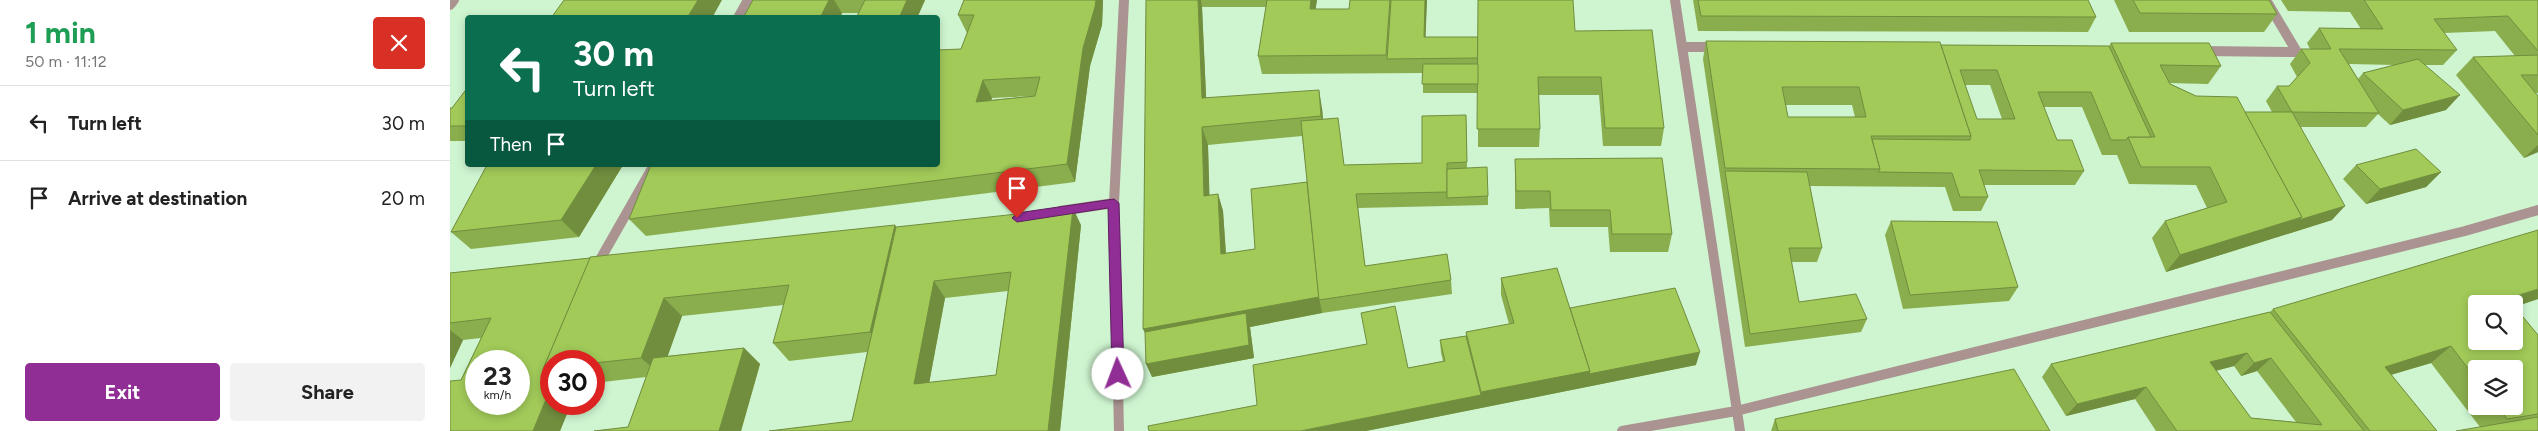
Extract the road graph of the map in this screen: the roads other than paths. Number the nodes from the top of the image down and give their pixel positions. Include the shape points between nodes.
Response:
1 (454, 0) edge
2 (748, 0) edge
3 (1124, 0) edge
4 (1675, 0) edge
5 (2266, 0) edge
6 (450, 5) edge
7 (740, 15) edge
8 (1683, 46) junction
9 (1722, 47) edge
10 (2188, 51) edge
11 (653, 167) edge
12 (1114, 203) junction
13 (2538, 210) edge
14 (1046, 214) edge
15 (597, 265) edge
16 (1736, 412) junction
17 (1119, 431) edge
18 (1622, 431) edge
19 (1740, 431) edge

1 - 6 street
2 - 7 street
3 - 12 street
4 - 8 street
5 - 10 street via 2297,52
8 - 9 street
8 - 16 street
11 - 15 street
12 - 14 street
12 - 17 street
13 - 16 street via 2465,231
16 - 18 street
16 - 19 street

